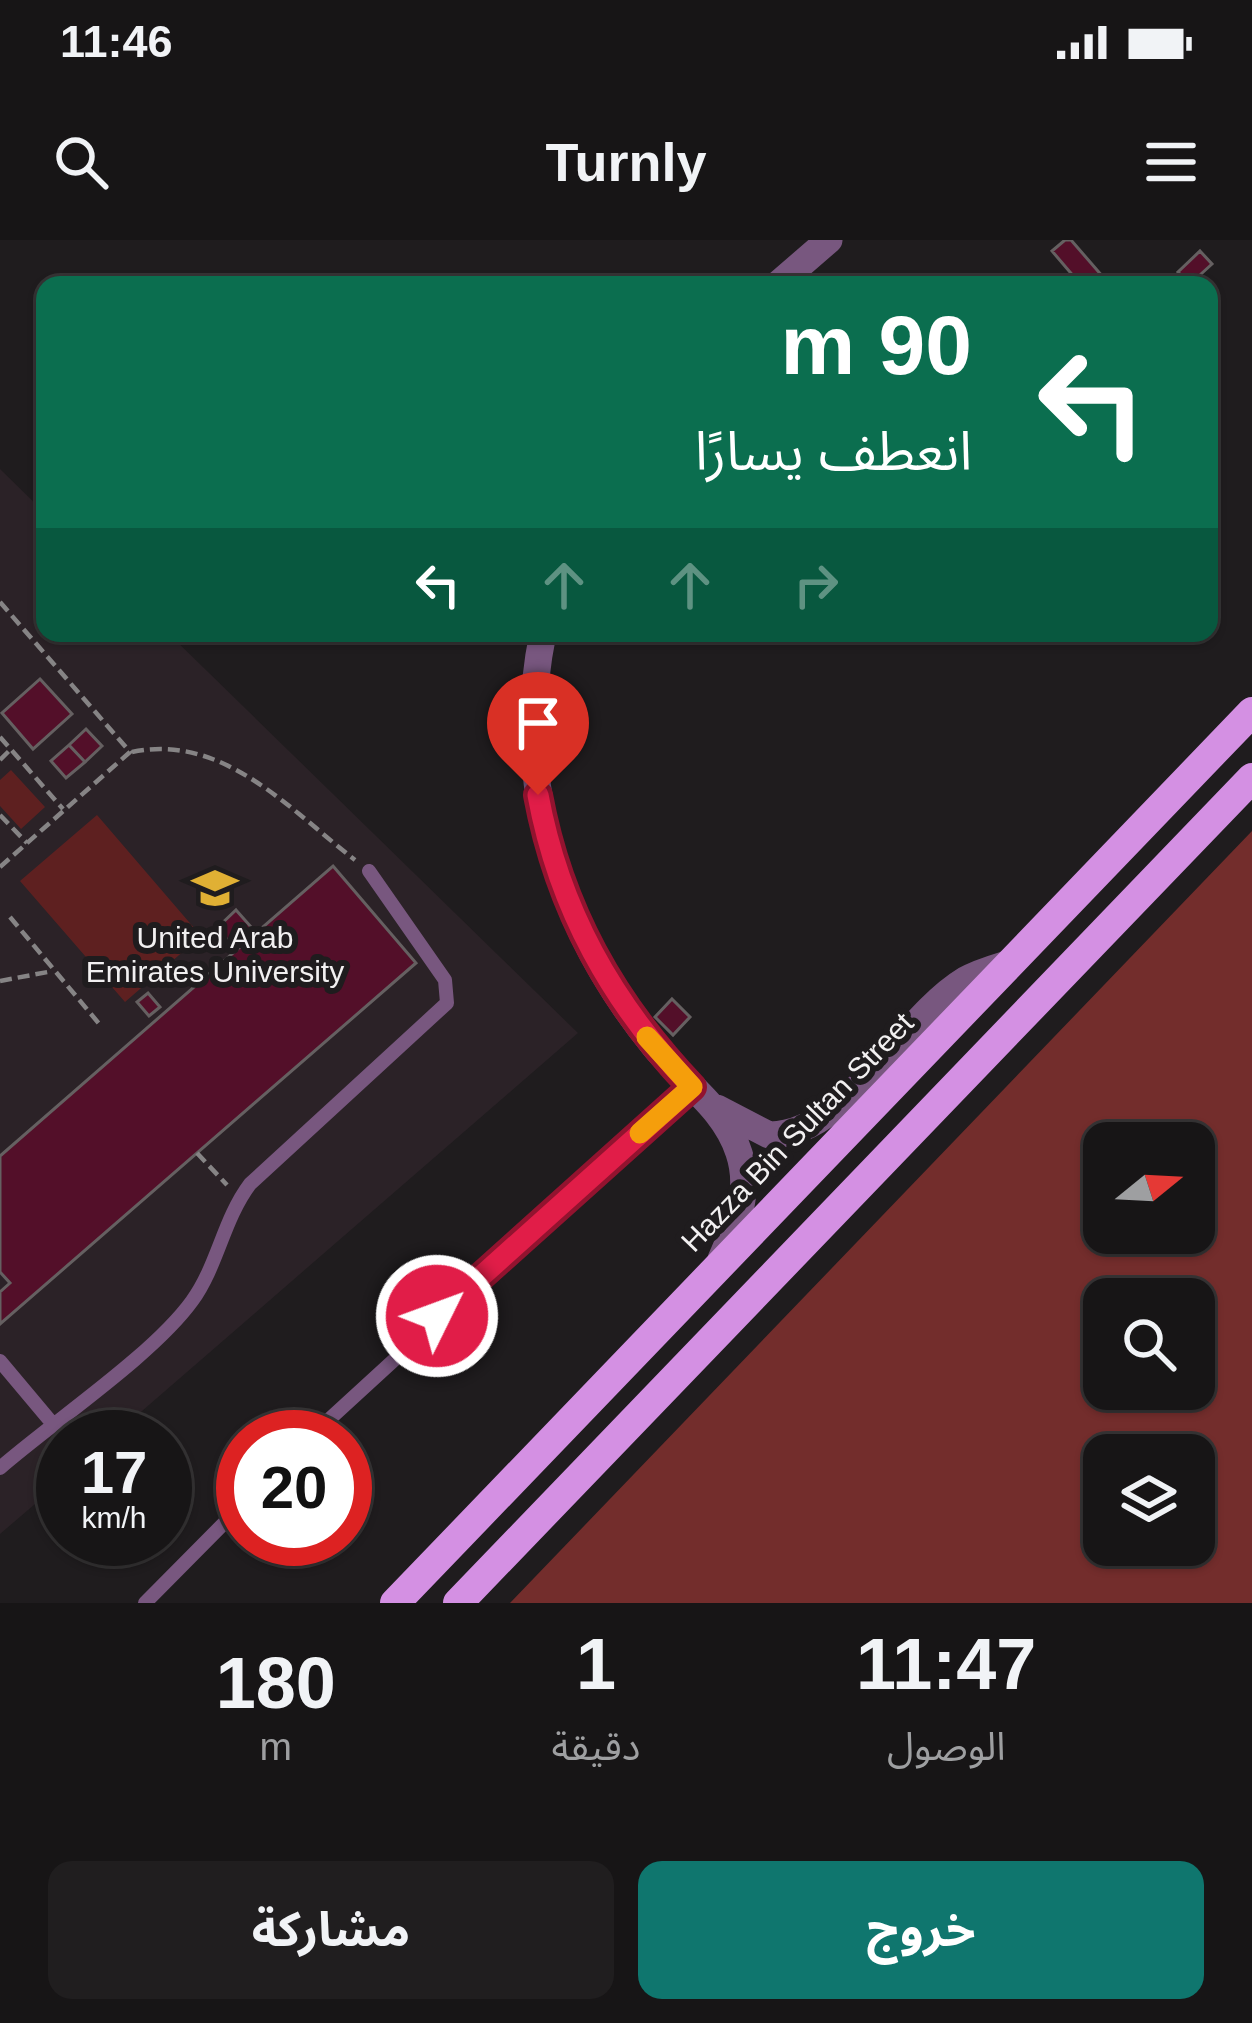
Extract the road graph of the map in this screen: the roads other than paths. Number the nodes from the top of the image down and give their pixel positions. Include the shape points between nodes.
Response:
1 (829, 240) edge
2 (787, 276) edge
3 (542, 642) edge
4 (1252, 712) edge
5 (1252, 778) edge
6 (369, 871) road end
7 (1010, 963) junction
8 (702, 1096) junction
9 (717, 1268) junction
10 (0, 1360) edge
11 (41, 1410) edge
12 (68, 1410) edge
13 (341, 1410) edge
14 (36, 1437) edge
15 (0, 1468) edge
16 (216, 1531) edge
17 (493, 1568) junction
18 (145, 1603) edge
19 (395, 1603) edge
20 (458, 1603) edge
21 (482, 1603) edge

1 - 2 street
3 - 8 street via 534,745 547,844 603,975
4 - 7 main road, Hazza Bin Sultan Street
5 - 17 main road
6 - 12 lane via 445,980 447,1003 239,1198 204,1281 178,1318
7 - 8 street via 948,992 814,1125 769,1135
7 - 9 main road, Hazza Bin Sultan Street
8 - 9 street via 735,1142 745,1184
8 - 13 lane
9 - 19 main road, Hazza Bin Sultan Street
10 - 11 lane
14 - 15 lane
16 - 18 lane
17 - 20 main road
17 - 21 street

